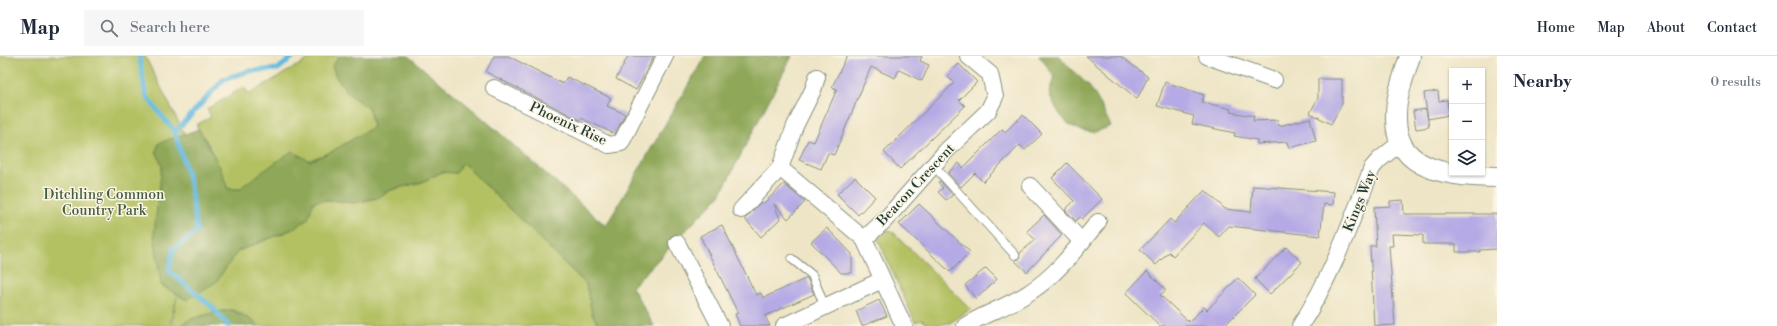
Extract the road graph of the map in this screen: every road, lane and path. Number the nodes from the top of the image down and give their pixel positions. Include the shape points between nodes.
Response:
1 (665, 56) edge
2 (968, 56) edge
3 (1207, 56) edge
4 (1410, 56) edge
5 (817, 77) dead end
6 (1274, 80) dead end
7 (494, 88) dead end
8 (1400, 143) junction
9 (934, 166) junction
10 (780, 168) junction
11 (1497, 177) edge
12 (1030, 186) dead end
13 (741, 210) dead end
14 (1098, 222) dead end
15 (864, 239) junction
16 (1082, 242) junction
17 (677, 243) dead end
18 (1015, 255) dead end
19 (792, 259) dead end
20 (882, 280) junction
21 (825, 307) junction
22 (720, 326) edge
23 (784, 326) edge
24 (904, 326) edge
25 (965, 326) edge
26 (1300, 326) edge

1 - 7 street, Phoenix Rise via 621,143 609,145
2 - 9 street, Beacon Crescent via 990,74 995,97 988,111
3 - 6 street
4 - 8 street via 1399,93 1396,119
5 - 10 street
8 - 11 street via 1420,164 1441,172
8 - 26 street, Kings Way via 1372,168 1340,252 1324,287
9 - 15 street, Beacon Crescent via 885,220
9 - 18 lane
10 - 13 street
10 - 15 street
12 - 16 street
14 - 16 street
15 - 20 street
16 - 25 street via 1043,283
17 - 22 street
19 - 21 lane via 812,275
20 - 21 street
20 - 24 street
21 - 23 street

